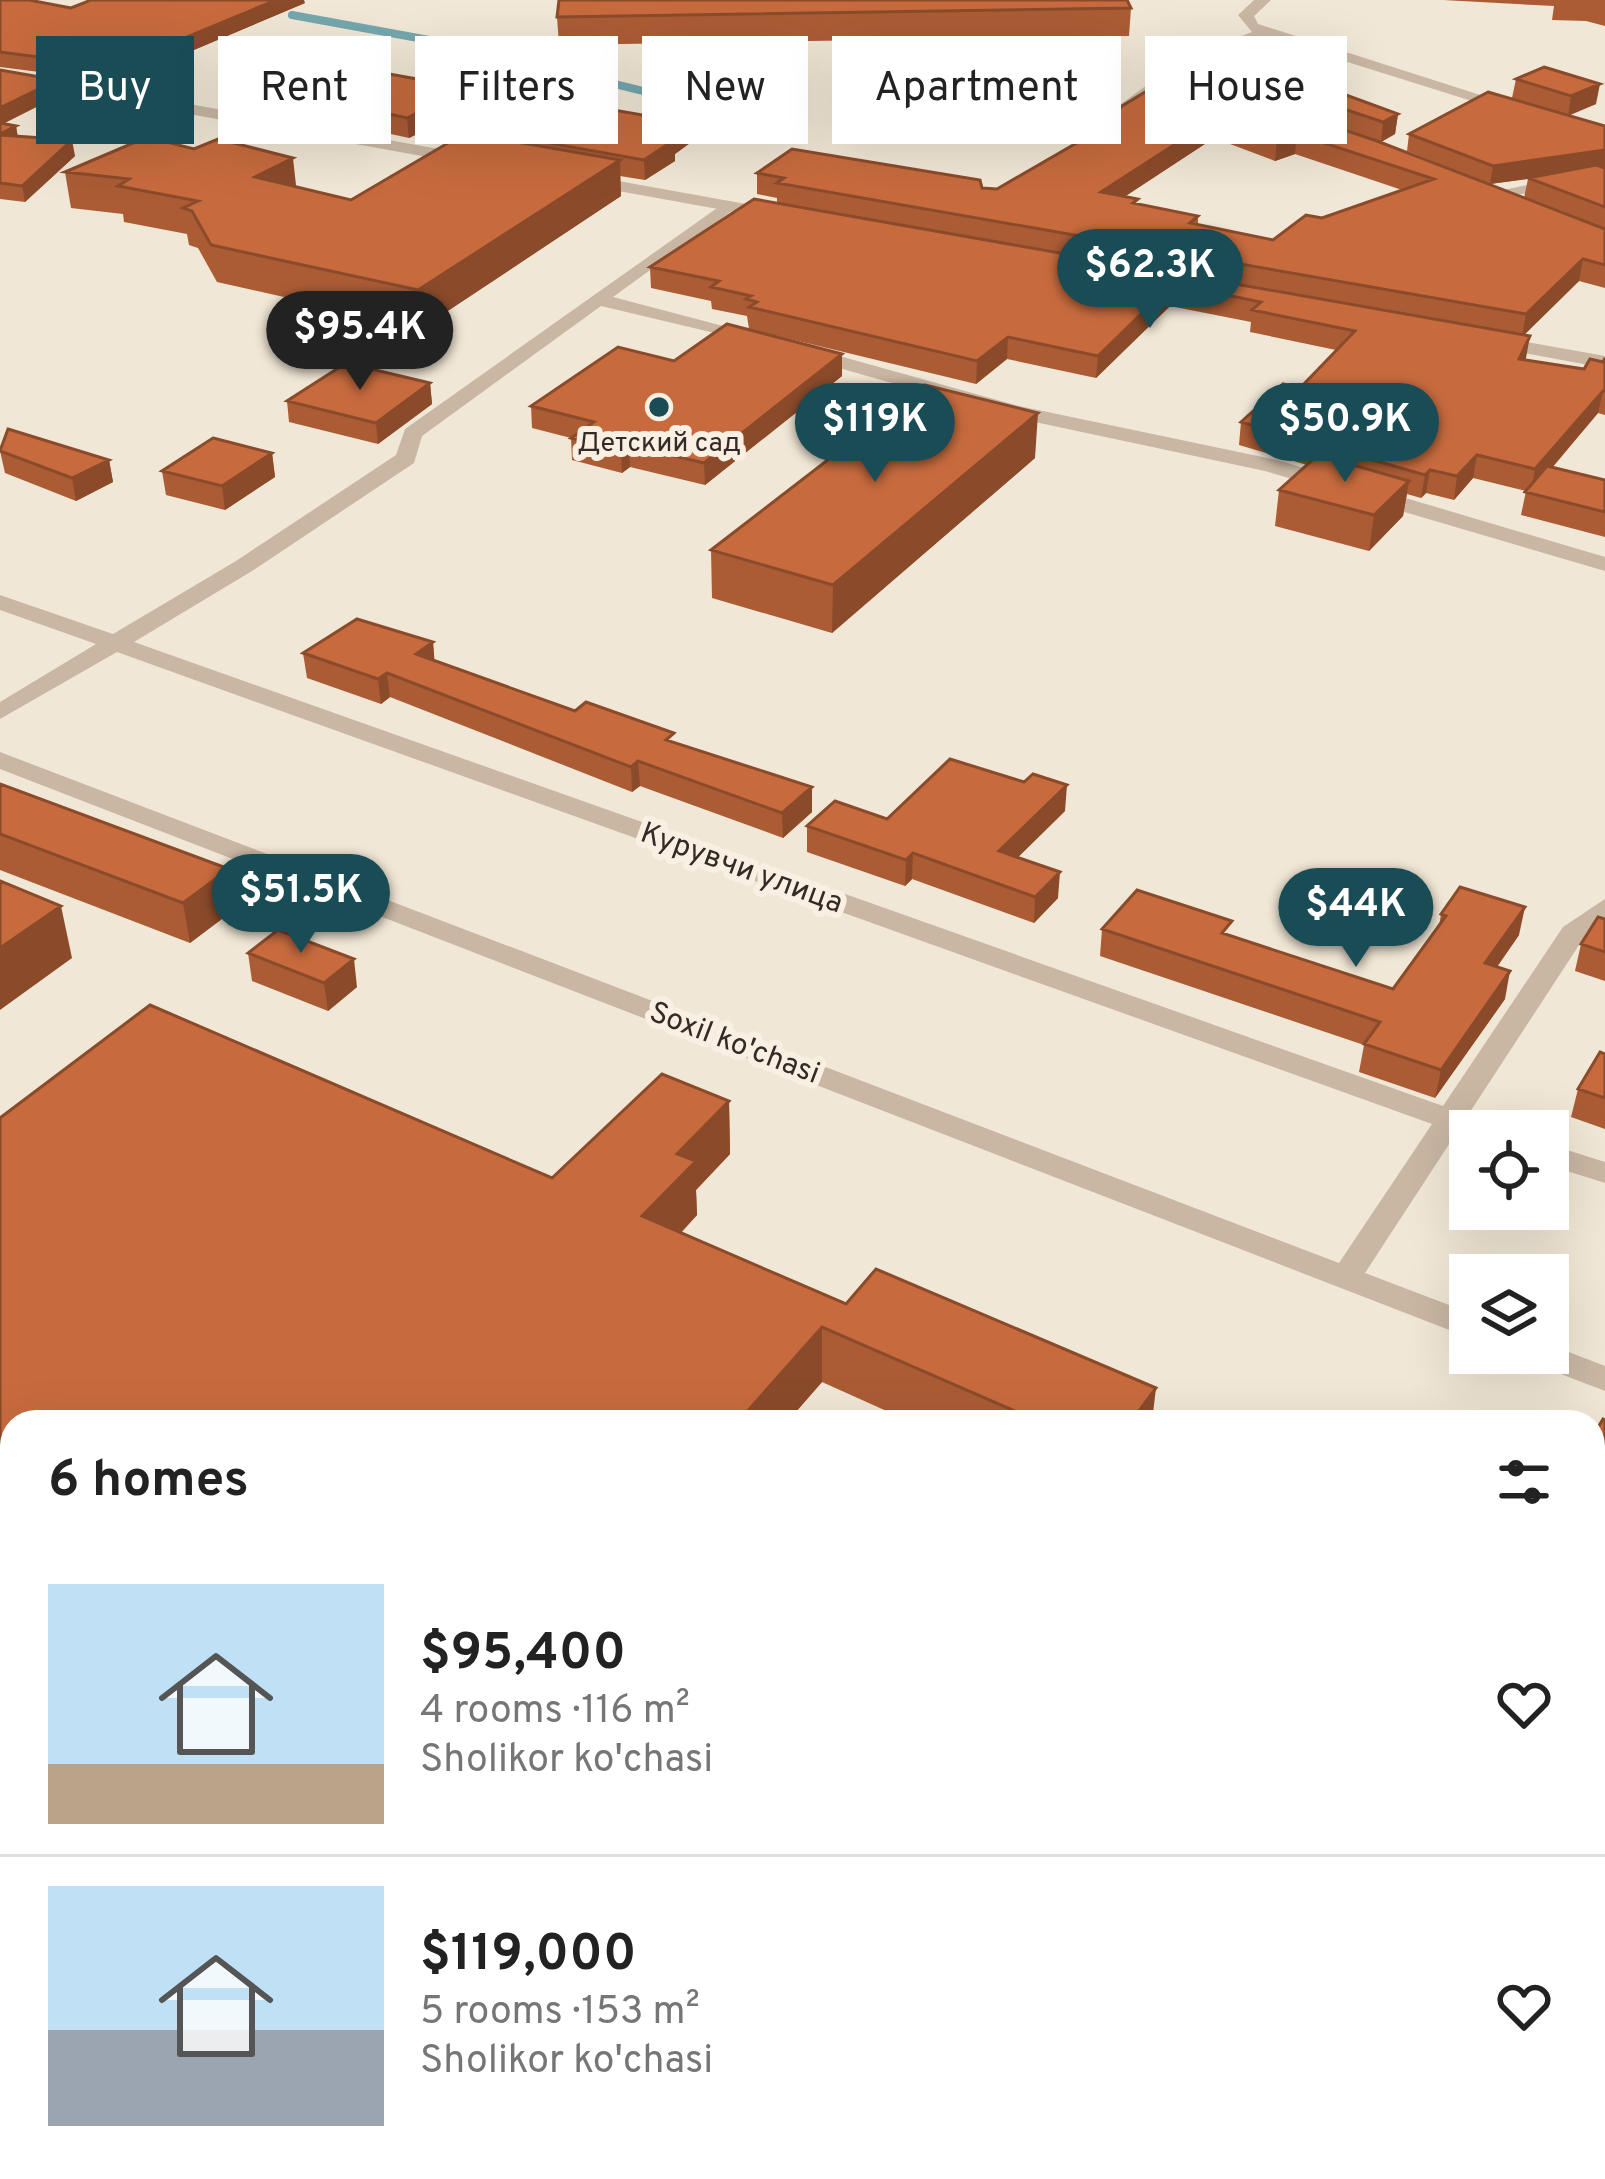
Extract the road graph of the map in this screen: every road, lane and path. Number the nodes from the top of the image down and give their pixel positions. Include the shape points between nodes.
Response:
1 (1263, 0) edge
2 (1268, 32) junction
3 (0, 75) edge
4 (1483, 99) junction
5 (1463, 110) edge
6 (1524, 112) edge
7 (1121, 114) edge
8 (486, 163) edge
9 (1605, 174) edge
10 (554, 175) edge
11 (1467, 187) edge
12 (1488, 195) junction
13 (728, 206) junction
14 (1527, 210) edge
15 (797, 218) edge
16 (598, 299) junction
17 (1469, 337) edge
18 (1605, 362) edge
19 (1605, 564) edge
20 (0, 602) edge
21 (111, 642) junction
22 (0, 712) edge
23 (0, 760) edge
24 (1605, 907) edge
25 (1458, 1110) edge
26 (1449, 1119) edge
27 (1449, 1124) edge
28 (1569, 1161) edge
29 (1605, 1173) edge
30 (1345, 1279) junction
31 (1449, 1318) edge
32 (1569, 1365) edge
33 (1605, 1379) edge

1 - 2 street via 1246,22
2 - 4 street
2 - 7 street via 1190,61
3 - 8 street
4 - 5 street
4 - 6 street
9 - 12 street
10 - 13 street
11 - 12 street
12 - 14 street
13 - 15 street
13 - 16 street
16 - 19 street via 1016,412 1270,465
16 - 21 street via 412,433 406,458
17 - 18 street
20 - 21 street, Курувчи улица
21 - 22 street
21 - 26 street, Курувчи улица
23 - 30 street, Soxil ko'chasi
24 - 25 street via 1573,933
27 - 30 street
28 - 29 street
30 - 31 street, Soxil ko'chasi
32 - 33 street

